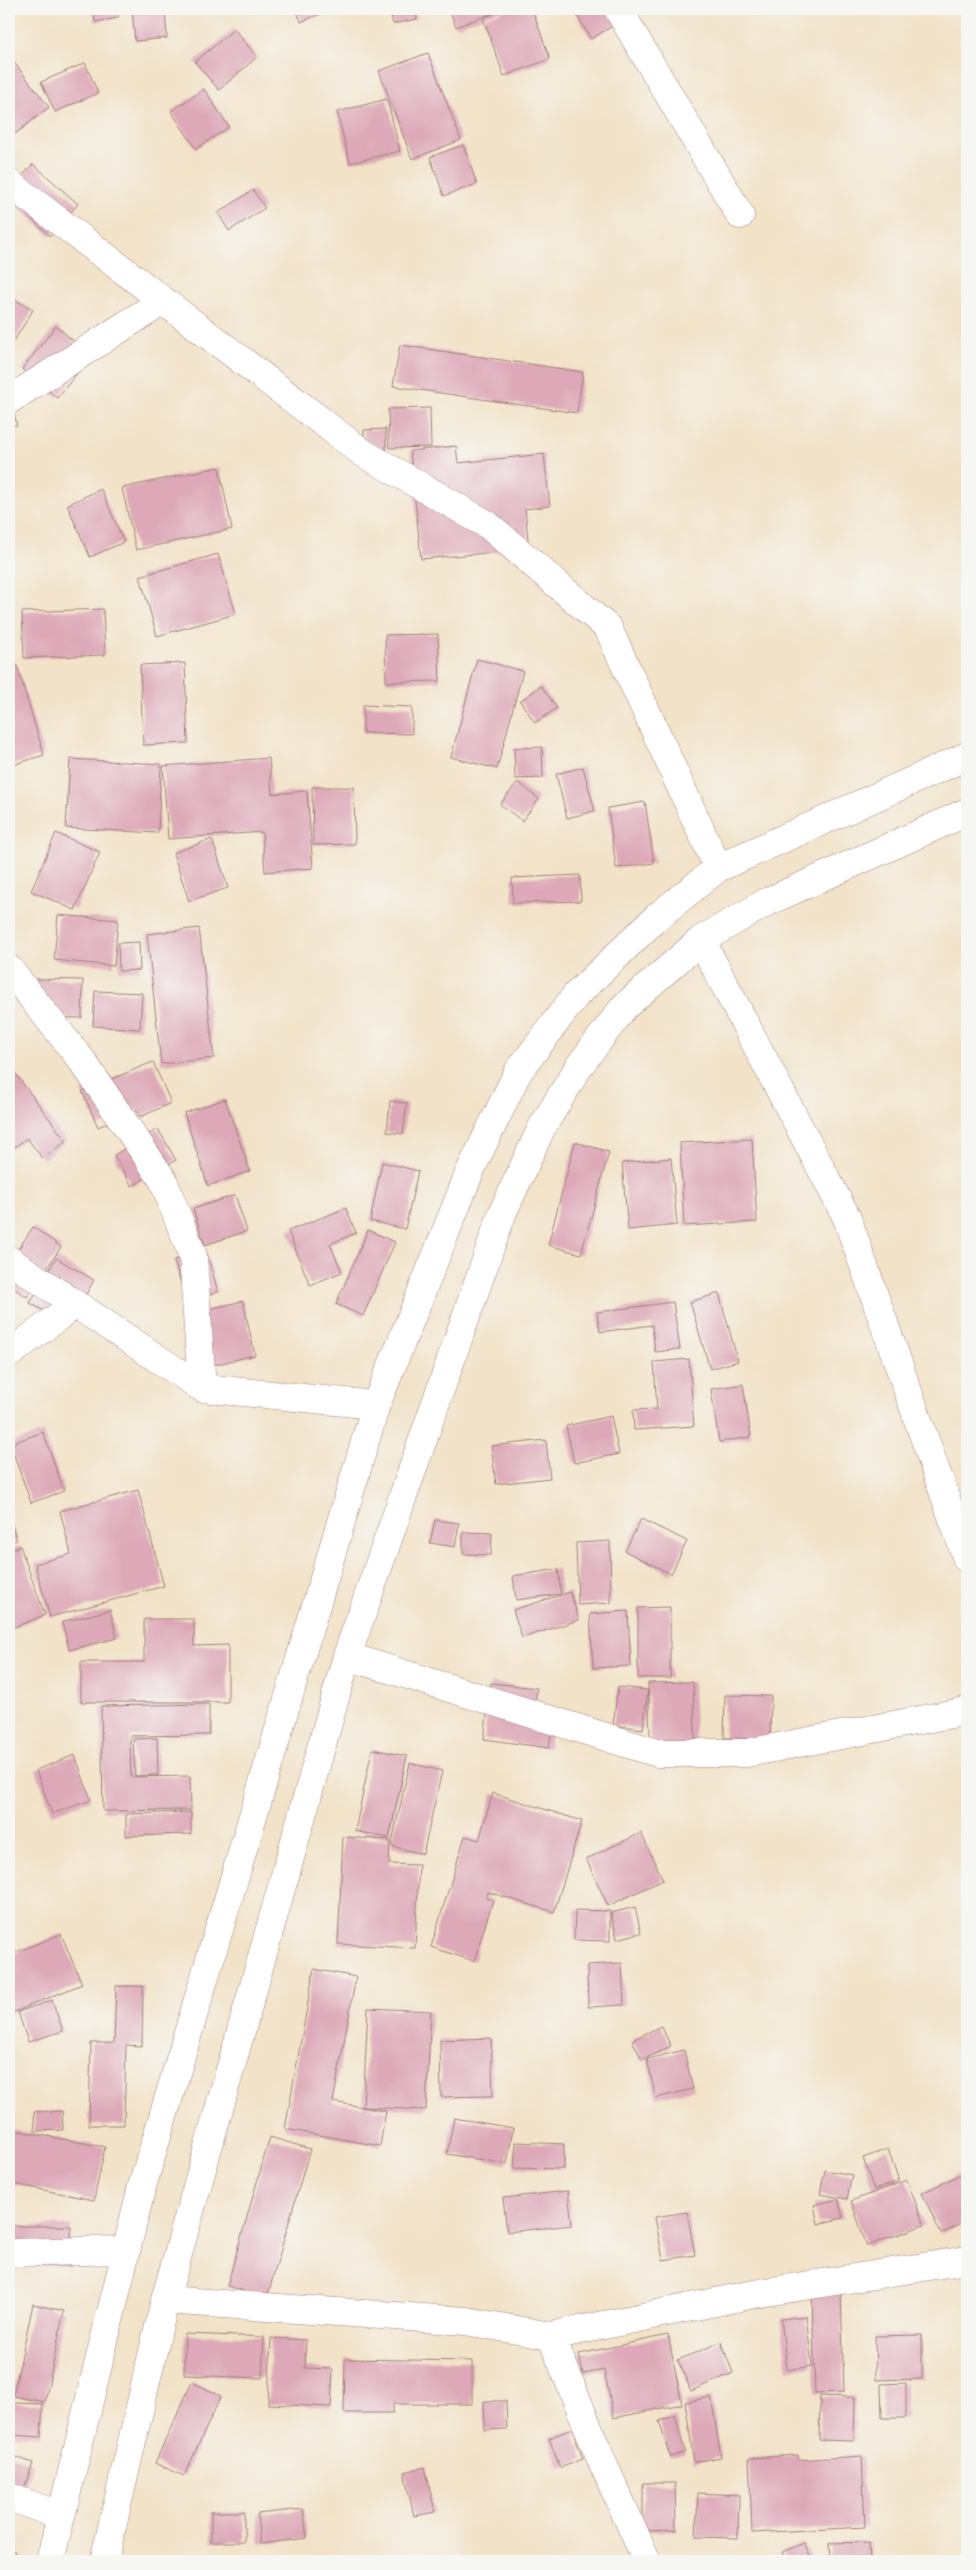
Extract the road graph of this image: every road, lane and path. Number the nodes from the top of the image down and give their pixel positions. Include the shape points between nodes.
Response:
1 (618, 9) edge
2 (9, 183) edge
3 (740, 215) dead end
4 (163, 301) junction
5 (9, 400) edge
6 (967, 756) edge
7 (967, 812) edge
8 (718, 868) junction
9 (701, 940) junction
10 (9, 969) edge
11 (9, 1260) edge
12 (75, 1304) junction
13 (9, 1354) edge
14 (202, 1388) junction
15 (376, 1405) junction
16 (967, 1559) edge
17 (347, 1656) junction
18 (967, 1711) edge
19 (124, 2250) junction
20 (9, 2253) edge
21 (967, 2260) edge
22 (165, 2300) junction
23 (551, 2336) junction
24 (9, 2498) edge
25 (61, 2516) junction
26 (50, 2561) edge
27 (104, 2561) edge
28 (647, 2561) edge

1 - 3 street
2 - 4 street
4 - 5 street
4 - 8 street via 362,453 488,525 608,628
6 - 8 street
7 - 9 street via 767,902
8 - 15 street via 657,917 576,995 518,1072 471,1169
9 - 16 street via 847,1218
9 - 17 street via 624,1007 580,1065 542,1127 502,1214
10 - 14 street via 83,1062 163,1180 193,1256
11 - 12 street
12 - 13 street
12 - 14 street
14 - 15 street
15 - 19 street
17 - 18 street via 657,1753 747,1753
17 - 22 street
19 - 20 street
19 - 25 street
21 - 23 street via 754,2294
22 - 23 street via 466,2321
22 - 27 street
23 - 28 street
24 - 25 street
25 - 26 street

